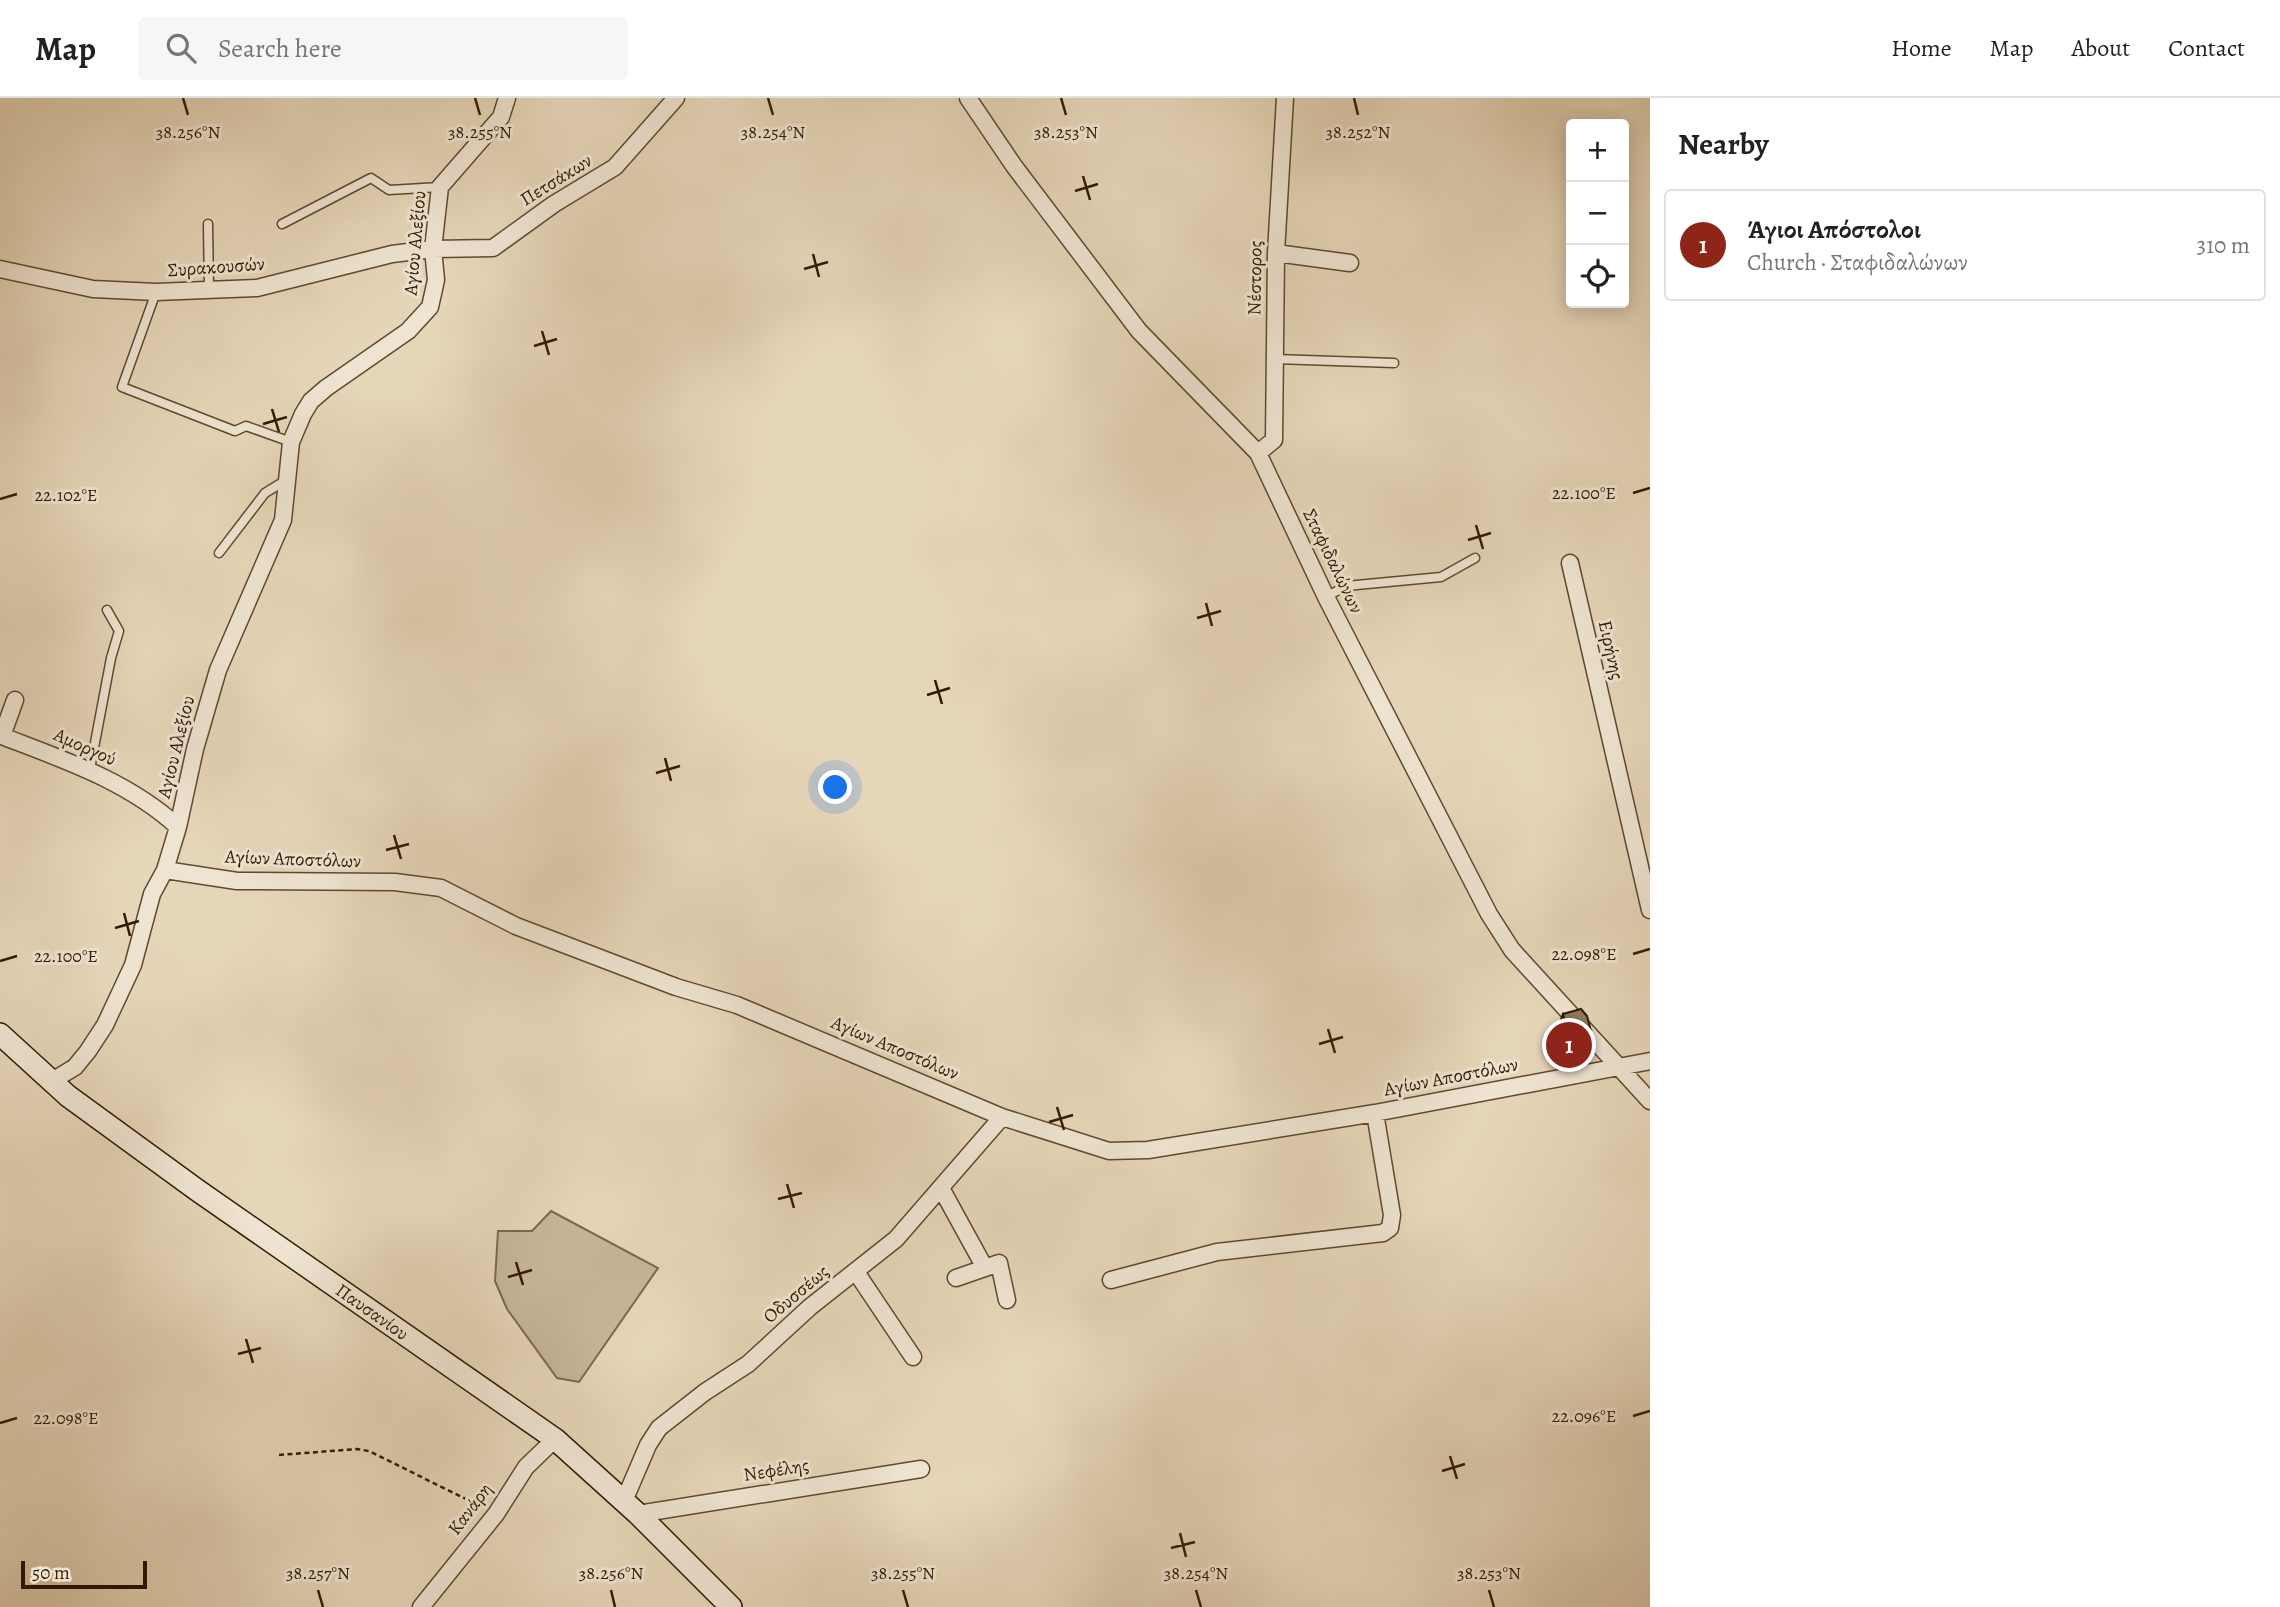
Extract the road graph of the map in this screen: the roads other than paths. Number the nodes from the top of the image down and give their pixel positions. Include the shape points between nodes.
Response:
1 (507, 98) edge
2 (676, 98) edge
3 (968, 98) edge
4 (1285, 98) edge
5 (440, 187) junction
6 (208, 224) dead end
7 (282, 224) dead end
8 (433, 249) junction
9 (1276, 253) junction
10 (1350, 263) dead end
11 (0, 269) edge
12 (209, 290) junction
13 (156, 292) junction
14 (1275, 359) junction
15 (1394, 363) dead end
16 (291, 442) junction
17 (1258, 453) junction
18 (288, 479) junction
19 (219, 552) dead end
20 (1475, 558) dead end
21 (1570, 563) dead end
22 (1326, 597) junction
23 (107, 610) dead end
24 (15, 700) dead end
25 (90, 769) junction
26 (178, 827) junction
27 (165, 870) junction
28 (1650, 910) edge
29 (0, 1034) edge
30 (1650, 1061) edge
31 (1622, 1067) junction
32 (52, 1081) junction
33 (1650, 1101) edge
34 (1375, 1113) junction
35 (1002, 1117) junction
36 (941, 1188) junction
37 (985, 1268) junction
38 (856, 1272) junction
39 (956, 1278) dead end
40 (1111, 1280) dead end
41 (1007, 1300) dead end
42 (913, 1357) dead end
43 (555, 1439) junction
44 (921, 1469) dead end
45 (631, 1508) junction
46 (421, 1607) edge
47 (731, 1607) edge

1 - 5 street, Αγίου Αλεξίου via 501,117
2 - 8 street, Πετσάκων via 615,167 493,248
3 - 17 street, Σταφιδαλώνων via 1139,331
4 - 9 street, Νέστορος
5 - 7 lane via 390,190 371,178
5 - 8 street, Αγίου Αλεξίου
6 - 12 lane
8 - 12 street, Συρακουσών via 392,254 257,288
8 - 16 street, Αγίου Αλεξίου via 436,280 430,306 408,331 311,401
9 - 10 street
9 - 14 street, Νέστορος
11 - 13 street, Συρακουσών via 93,289
12 - 13 street, Συρακουσών
13 - 16 lane via 122,387 236,431 246,426
14 - 15 lane
14 - 17 street, Νέστορος via 1274,440
16 - 18 street, Αγίου Αλεξίου
17 - 22 street, Σταφιδαλώνων
18 - 19 lane via 265,493
18 - 26 street, Αγίου Αλεξίου via 283,520 205,708
20 - 22 lane via 1441,578 1346,586
21 - 28 street, Ειρήνης
22 - 31 street, Σταφιδαλώνων via 1489,914 1512,950
23 - 25 lane via 119,631
24 - 25 street, Αμοργού via 2,736
25 - 26 street, Αμοργού via 158,808
26 - 27 street, Αγίου Αλεξίου
27 - 32 street, Αγίου Αλεξίου via 152,894 133,965 105,1025 75,1067
27 - 35 street, Αγίων Αποστόλων via 237,881 395,882 441,888 516,926 676,987 747,1008
29 - 32 street, Παυσανίου
30 - 31 street, Αγίων Αποστόλων
31 - 33 street, Σταφιδαλώνων
31 - 34 street, Αγίων Αποστόλων
32 - 43 street, Παυσανίου via 197,1190
34 - 35 street, Αγίων Αποστόλων via 1129,1152 1088,1146
34 - 40 street via 1392,1215 1390,1228 1383,1233 1217,1252
35 - 36 street, Οδυσσέως
36 - 37 street
36 - 38 street, Οδυσσέως via 896,1240
37 - 39 street
37 - 41 street via 999,1263
38 - 42 street
38 - 45 street, Οδυσσέως via 748,1364 659,1428 648,1445
43 - 45 street, Παυσανίου
43 - 46 street, Κανάρη via 526,1466 496,1514
44 - 45 street, Νεφέλης
45 - 47 street, Παυσανίου

